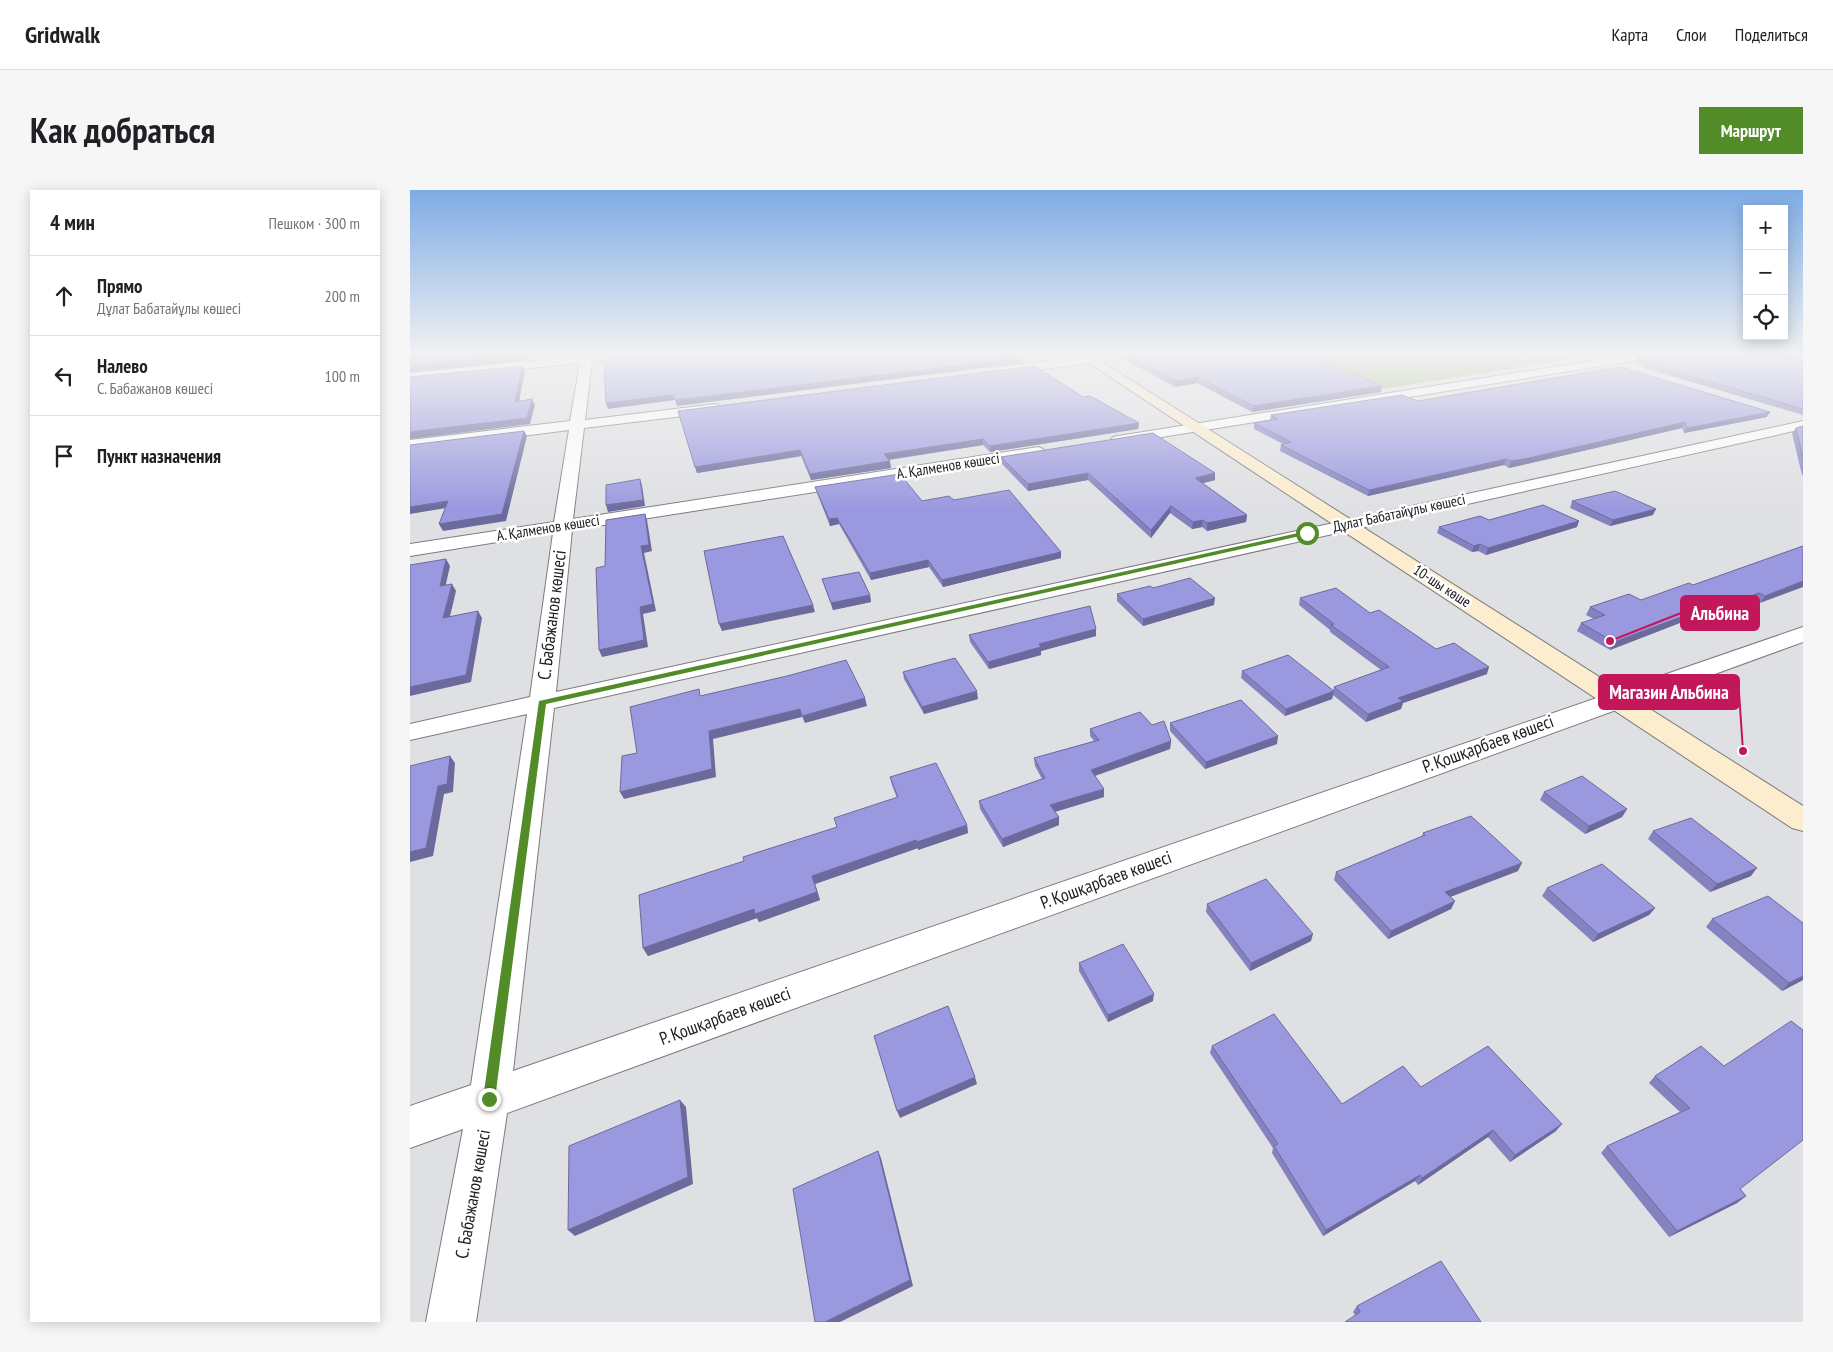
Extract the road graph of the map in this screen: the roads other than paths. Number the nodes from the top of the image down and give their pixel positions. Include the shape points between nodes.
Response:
1 (581, 406) edge
2 (1163, 406) edge
3 (1331, 406) edge
4 (724, 407) edge
5 (1784, 416) dead end
6 (1803, 424) edge
7 (578, 425) junction
8 (1196, 427) junction
9 (1106, 442) edge
10 (410, 445) edge
11 (1056, 450) edge
12 (1347, 525) junction
13 (562, 526) junction
14 (410, 550) edge
15 (1803, 634) edge
16 (1617, 699) junction
17 (542, 702) junction
18 (410, 732) edge
19 (1803, 820) edge
20 (489, 1099) junction
21 (410, 1127) edge
22 (451, 1322) edge

1 - 7 street, С. Бабажанов көшесі
2 - 8 street, 10-шы көше
3 - 8 street
4 - 7 street
5 - 6 street
6 - 12 street, Дұлат Бабатайұлы көшесі
7 - 10 street
7 - 13 street, С. Бабажанов көшесі
8 - 9 street
8 - 12 street, 10-шы көше
11 - 13 street, А. Қалменов көшесі
12 - 16 street, 10-шы көше
12 - 17 street, Дұлат Бабатайұлы көшесі
13 - 14 street, А. Қалменов көшесі
13 - 17 street, С. Бабажанов көшесі
15 - 16 street, Р. Қошқарбаев көшесі
16 - 19 street, 10-шы көше
16 - 20 street, Р. Қошқарбаев көшесі
17 - 18 street, Дұлат Бабатайұлы көшесі
17 - 20 street, С. Бабажанов көшесі
20 - 21 street, Р. Қошқарбаев көшесі
20 - 22 street, С. Бабажанов көшесі

